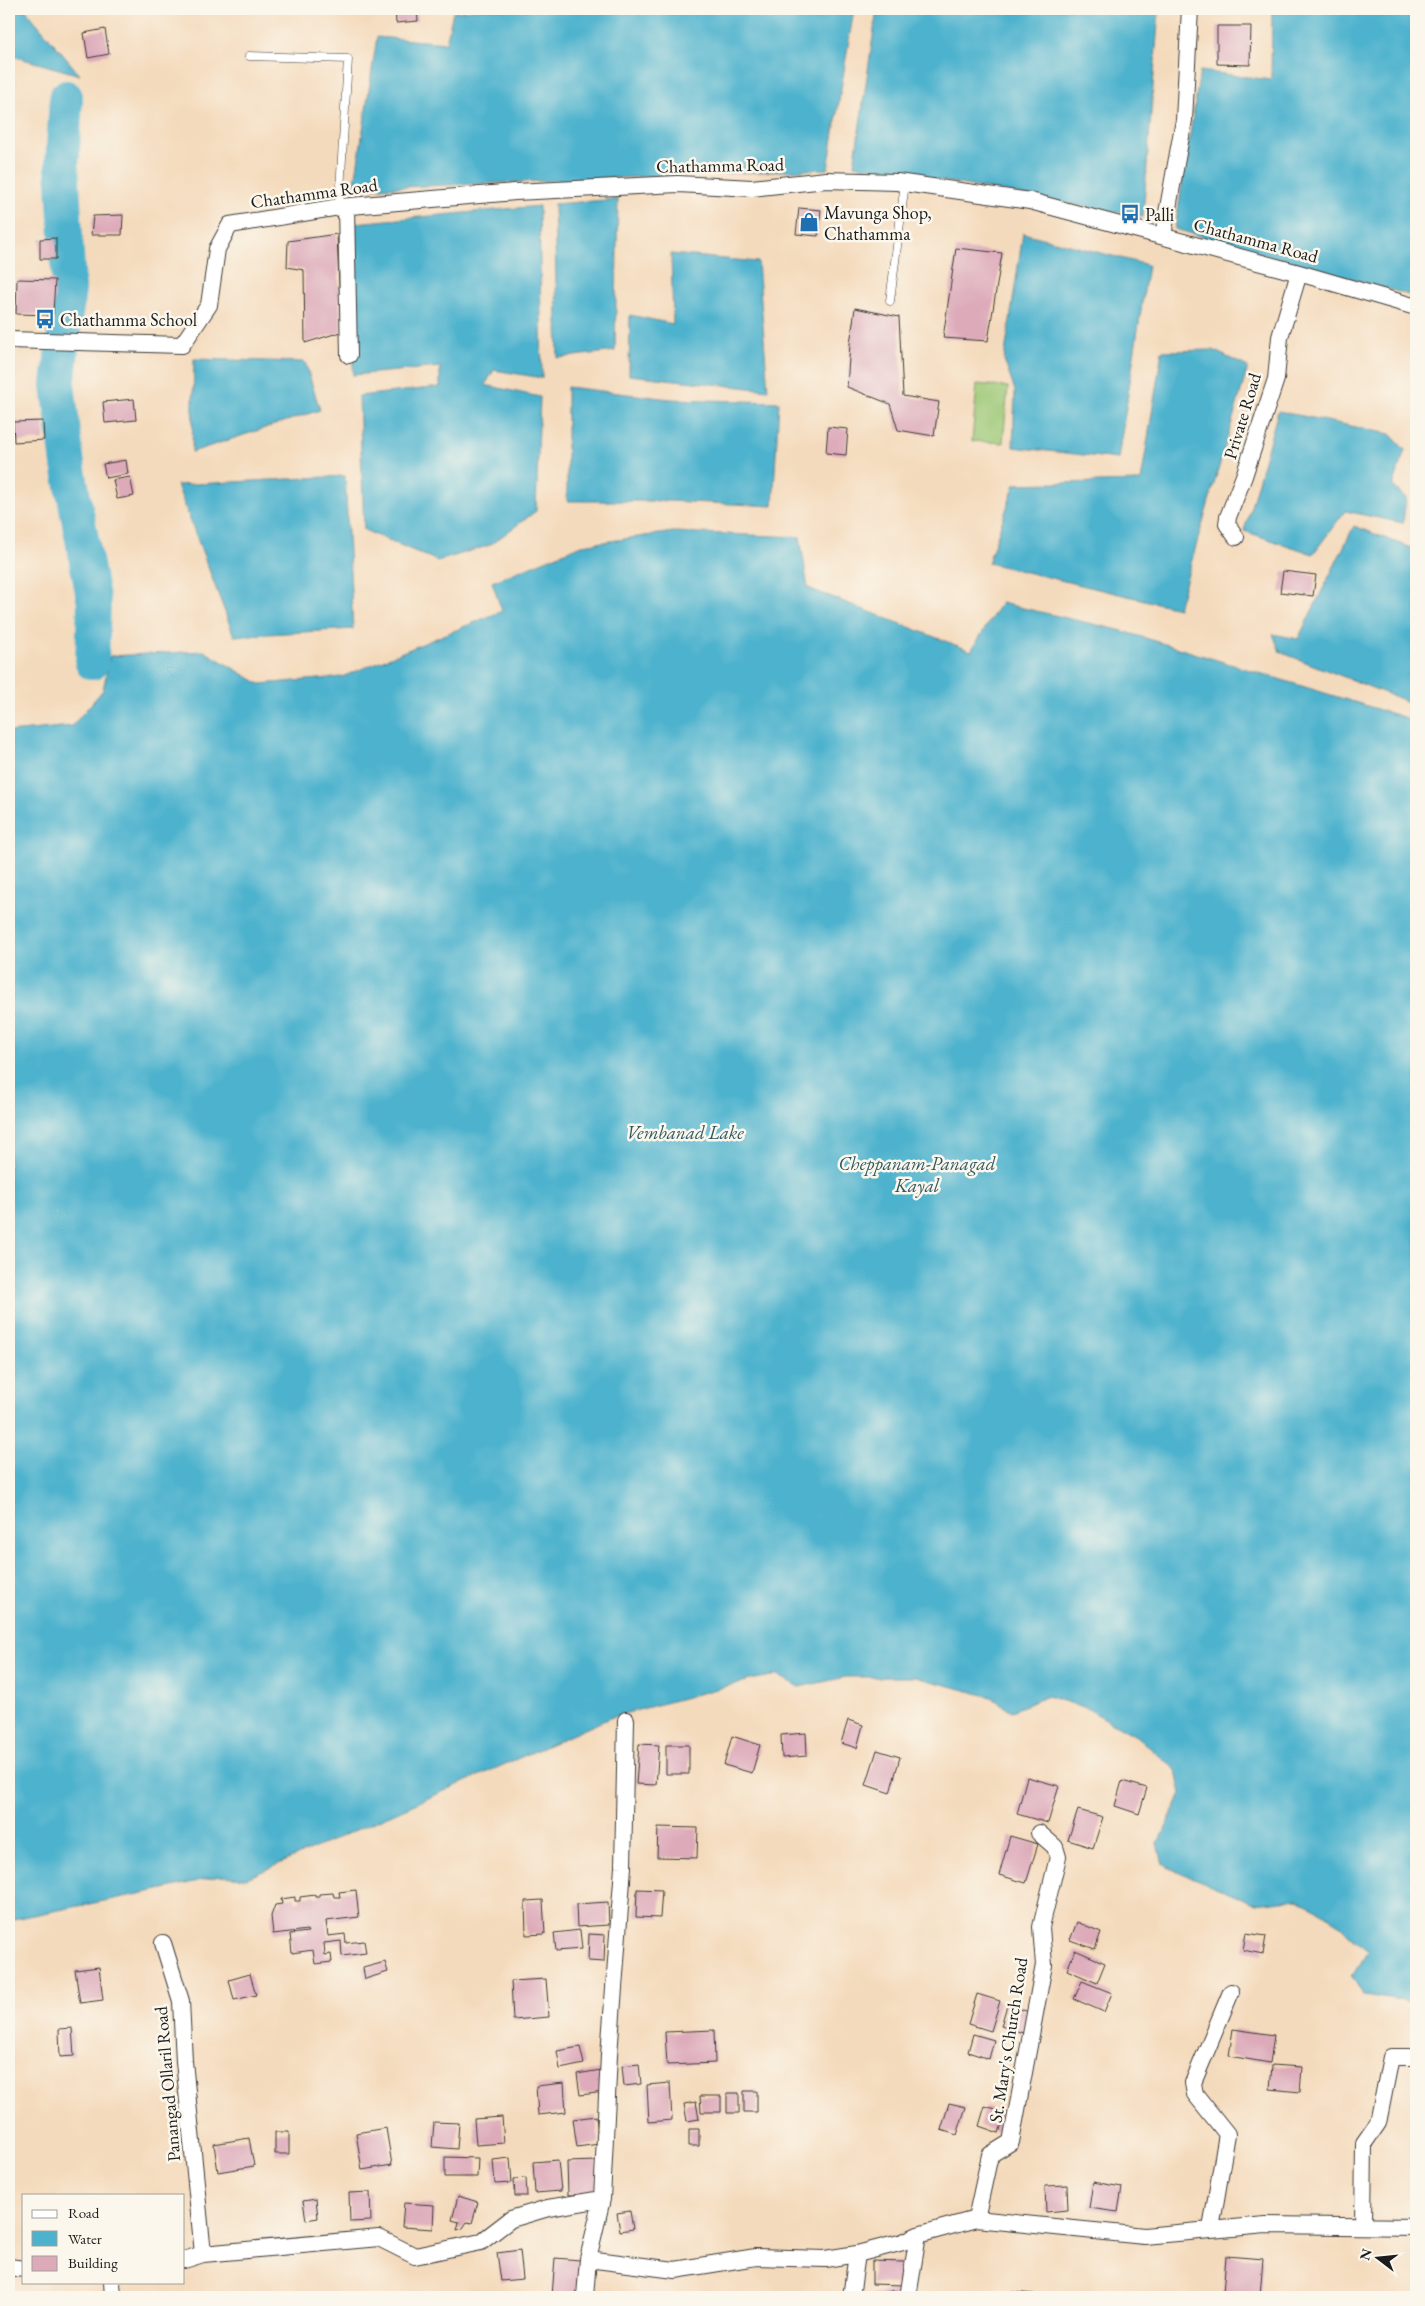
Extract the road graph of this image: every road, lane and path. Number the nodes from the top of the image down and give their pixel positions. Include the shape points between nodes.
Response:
1 (1190, 9) edge
2 (249, 56) dead end
3 (905, 183) junction
4 (343, 207) junction
5 (1163, 235) junction
6 (1299, 273) junction
7 (890, 302) dead end
8 (1416, 307) edge
9 (9, 340) edge
10 (349, 355) dead end
11 (1236, 537) dead end
12 (626, 1720) dead end
13 (1039, 1833) dead end
14 (162, 1943) dead end
15 (1231, 1992) dead end
16 (1416, 2057) edge
17 (602, 2199) junction
18 (976, 2219) junction
19 (1363, 2225) junction
20 (1416, 2228) edge
21 (1211, 2229) junction
22 (918, 2235) junction
23 (203, 2254) junction
24 (857, 2254) junction
25 (588, 2259) junction
26 (185, 2260) edge
27 (9, 2267) edge
28 (22, 2269) edge
29 (111, 2284) edge
30 (113, 2297) edge
31 (585, 2297) edge
32 (851, 2297) edge
33 (908, 2297) edge

1 - 5 street via 1184,120
2 - 4 lane via 348,59
3 - 4 street, Chathamma Road via 826,180 752,188 678,184 515,192
3 - 5 street, Chathamma Road via 1030,201
3 - 7 lane
4 - 9 street, Chathamma Road via 230,225 217,249 209,305 182,345
4 - 10 street
5 - 6 street, Chathamma Road
6 - 8 street, Chathamma Road
6 - 11 street, Private Road via 1280,337 1276,379 1228,517 1227,524
12 - 17 street via 623,1867
13 - 18 street, St. Mary's Church Road via 1054,1847 1058,1857 1040,1927 1044,1965 1011,2142 990,2155
14 - 23 street, Panangad Ollaril Road via 181,2001
15 - 21 street via 1193,2083 1195,2094 1226,2134
16 - 19 street via 1392,2057 1378,2123 1364,2143
17 - 23 street via 548,2208 511,2219 481,2242 416,2256 379,2238
17 - 25 street
18 - 21 street via 1144,2236
18 - 22 street
19 - 20 street
19 - 21 street via 1266,2225
22 - 24 street
22 - 33 street
23 - 26 street
24 - 25 street via 825,2259 756,2257 675,2270
24 - 32 street
25 - 31 street
27 - 28 street
29 - 30 street

